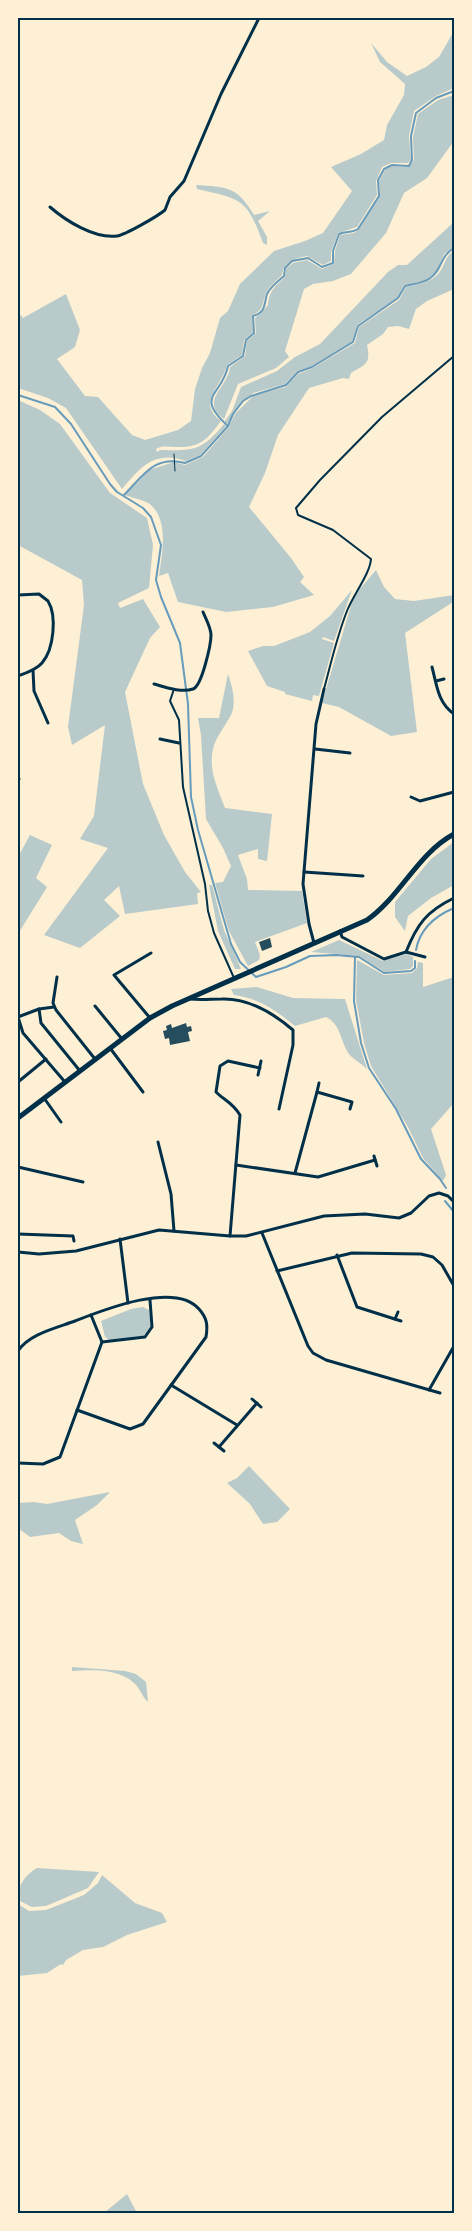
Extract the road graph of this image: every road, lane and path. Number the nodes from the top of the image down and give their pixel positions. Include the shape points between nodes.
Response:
1 (259, 18) edge
2 (50, 207) dead end
3 (454, 356) edge
4 (174, 454) dead end
5 (175, 471) dead end
6 (18, 595) edge
7 (203, 612) dead end
8 (432, 667) dead end
9 (33, 670) junction
10 (18, 676) edge
11 (444, 679) dead end
12 (436, 681) junction
13 (154, 684) dead end
14 (324, 688) joint
15 (174, 689) junction
16 (454, 714) edge
17 (48, 723) dead end
18 (160, 739) dead end
19 (179, 743) junction
20 (315, 749) junction
21 (350, 753) dead end
22 (454, 792) edge
23 (411, 797) dead end
24 (454, 834) edge
25 (304, 872) junction
26 (363, 876) dead end
27 (454, 898) edge
28 (340, 931) junction
29 (314, 944) junction
30 (406, 952) junction
31 (151, 953) dead end
32 (425, 957) dead end
33 (57, 977) dead end
34 (234, 978) junction
35 (187, 999) junction
36 (94, 1006) dead end
37 (39, 1009) junction
38 (55, 1009) junction
39 (18, 1017) edge
40 (150, 1018) junction
41 (122, 1039) junction
42 (110, 1048) junction
43 (46, 1059) junction
44 (95, 1060) junction
45 (261, 1061) dead end
46 (260, 1068) junction
47 (80, 1071) junction
48 (258, 1075) dead end
49 (18, 1082) edge
50 (66, 1082) junction
51 (319, 1083) dead end
52 (143, 1092) dead end
53 (317, 1092) junction
54 (44, 1098) junction
55 (279, 1109) dead end
56 (350, 1109) dead end
57 (18, 1118) edge
58 (61, 1122) dead end
59 (158, 1142) dead end
60 (374, 1156) dead end
61 (375, 1160) junction
62 (236, 1165) junction
63 (377, 1166) dead end
64 (18, 1167) edge
65 (295, 1173) junction
66 (83, 1182) dead end
67 (454, 1202) edge
68 (174, 1231) junction
69 (262, 1233) junction
70 (18, 1234) edge
71 (230, 1236) junction
72 (120, 1239) junction
73 (74, 1241) dead end
74 (18, 1252) edge
75 (337, 1256) junction
76 (277, 1271) junction
77 (454, 1286) edge
78 (150, 1300) junction
79 (128, 1303) junction
80 (398, 1312) dead end
81 (91, 1315) junction
82 (395, 1319) junction
83 (401, 1321) dead end
84 (18, 1340) edge
85 (102, 1342) junction
86 (21, 1345) junction
87 (454, 1346) edge
88 (18, 1351) edge
89 (171, 1385) junction
90 (429, 1390) junction
91 (440, 1394) dead end
92 (252, 1399) dead end
93 (256, 1403) junction
94 (261, 1408) dead end
95 (77, 1410) junction
96 (237, 1425) junction
97 (214, 1443) dead end
98 (219, 1447) junction
99 (224, 1451) dead end
100 (18, 1463) edge

1 - 2 street via 221,94 184,181 170,197 165,210 117,236 90,232
3 - 14 lane via 382,418 296,508 298,515 333,530 371,559 346,613
4 - 5 path
6 - 9 street via 39,594 50,605 53,628 49,650
7 - 15 street via 211,633 201,681 194,689
8 - 12 street
9 - 10 street
9 - 17 street via 34,690
11 - 12 street
12 - 16 street via 440,700
13 - 15 street
14 - 20 street via 316,724
15 - 19 lane via 170,701 179,720
18 - 19 street
19 - 34 lane via 183,787 208,911
20 - 21 street
20 - 25 street
22 - 23 street via 420,801
24 - 28 main road via 425,857 372,916
25 - 26 street
25 - 29 street via 303,891
27 - 30 street via 435,907 422,921
28 - 29 main road
28 - 30 street via 342,936 384,959
29 - 34 main road
30 - 32 street
31 - 40 street via 114,976
33 - 38 street
34 - 35 main road
35 - 40 main road
35 - 55 street via 224,998 252,1004 293,1030 293,1045
36 - 41 street
37 - 38 street
37 - 39 street
37 - 47 street via 41,1023
38 - 44 street
39 - 43 street via 23,1033
40 - 41 main road
41 - 42 main road
42 - 44 main road
42 - 52 street
43 - 49 street
43 - 50 street
44 - 47 main road
45 - 46 street
46 - 48 street
46 - 62 street via 228,1061 220,1066 216,1092 232,1102 240,1115
47 - 50 main road
50 - 54 main road
51 - 53 street
53 - 56 street via 352,1102
53 - 65 street
54 - 57 main road
54 - 58 street
59 - 68 street via 171,1194
60 - 61 street
61 - 63 street
61 - 65 street via 318,1177
62 - 65 street
62 - 71 street
64 - 66 street
67 - 69 street via 439,1194 429,1196 404,1218 365,1214 324,1216
68 - 71 street
68 - 72 street via 159,1230
69 - 71 street
69 - 76 street
70 - 73 street via 73,1236
72 - 74 street via 76,1251
72 - 79 street
75 - 76 street
75 - 77 street via 368,1252 421,1254 442,1265
75 - 82 street via 357,1307
76 - 90 street via 313,1353 326,1360
78 - 79 street
78 - 85 street via 152,1327 144,1337
78 - 89 street via 185,1299 196,1306 208,1324 206,1336
79 - 81 street
80 - 82 street
81 - 85 street
81 - 86 street
82 - 83 street
84 - 86 street
85 - 95 street
86 - 88 street
87 - 90 street
89 - 95 street via 143,1424 130,1429
89 - 96 street
90 - 91 street
92 - 93 street
93 - 94 street
93 - 96 street
95 - 100 street via 60,1457 44,1464
96 - 98 street
97 - 98 street
98 - 99 street

